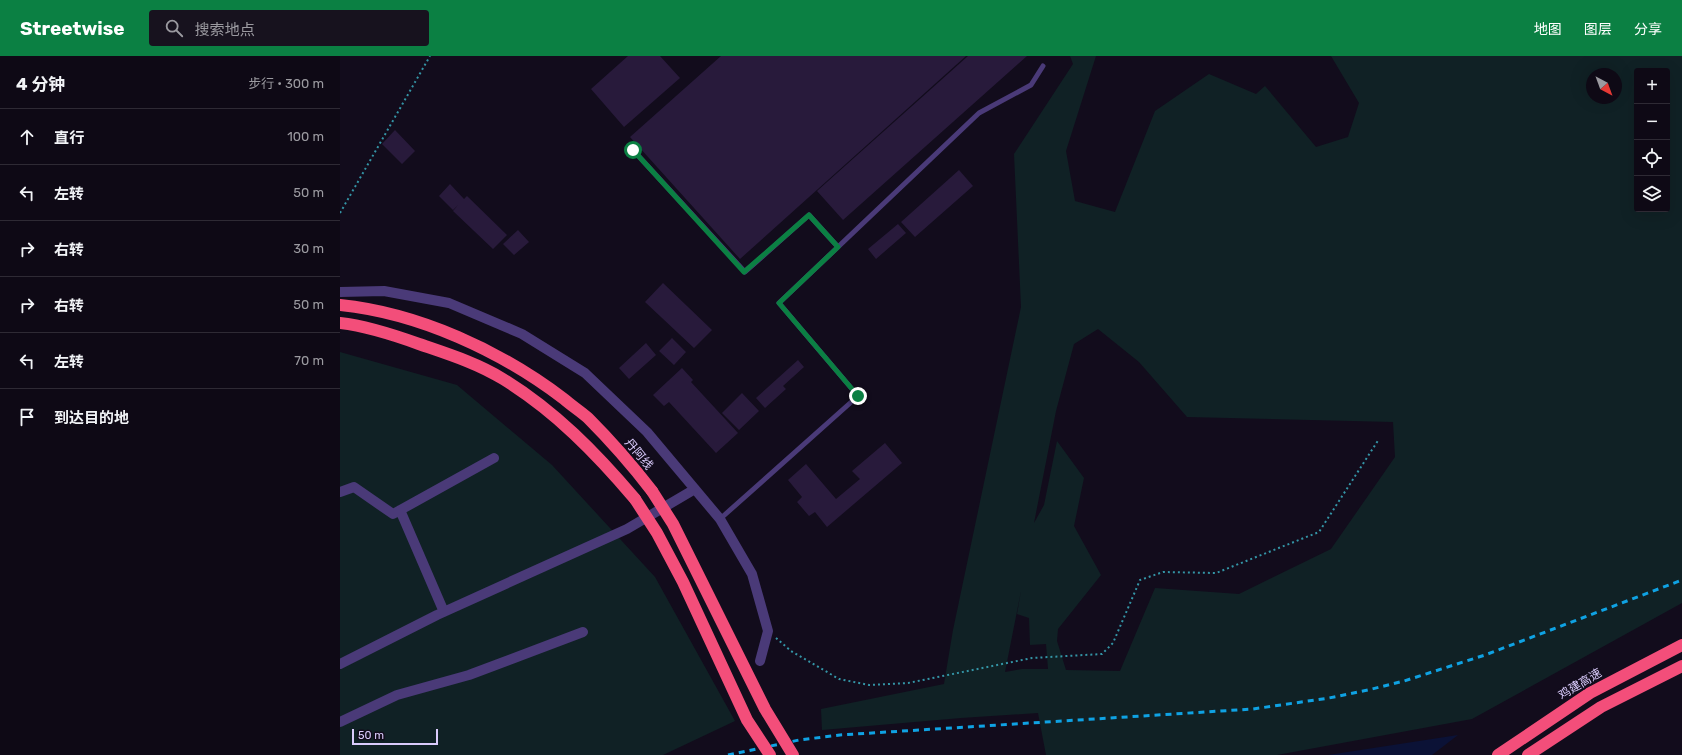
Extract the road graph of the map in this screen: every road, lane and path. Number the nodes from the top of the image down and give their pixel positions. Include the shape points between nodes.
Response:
1 (430, 56) edge
2 (1043, 66) dead end
3 (633, 150) dead end
4 (340, 213) edge
5 (838, 247) junction
6 (340, 292) edge
7 (340, 305) edge
8 (340, 323) edge
9 (1378, 439) dead end
10 (494, 458) dead end
11 (695, 489) junction
12 (340, 492) edge
13 (400, 510) junction
14 (720, 519) junction
15 (444, 612) junction
16 (768, 631) junction
17 (584, 632) dead end
18 (1682, 645) edge
19 (760, 661) dead end
20 (340, 664) edge
21 (1682, 666) edge
22 (340, 722) edge
23 (770, 755) edge
24 (793, 755) edge
25 (1498, 755) edge
26 (1528, 755) edge

1 - 4 path
2 - 5 lane via 1032,84 979,113
3 - 5 lane via 744,272 809,215
5 - 14 lane via 779,303 858,396
6 - 11 street via 384,291 449,303 522,334 585,373 647,432
7 - 24 highway, 丹阿线, bridge via 413,320 469,342 513,364 587,417 622,453 652,491 673,524 765,709
8 - 23 highway, bridge via 401,337 460,358 502,379 574,432 635,499 657,534 748,720
9 - 16 path via 1319,532 1216,573 1163,572 1140,580 1113,643 1102,654 1032,658 908,683 869,685 840,679 791,651
10 - 13 street
11 - 14 street
11 - 15 street via 627,529
12 - 13 street via 354,487 393,514
13 - 15 street
14 - 16 street via 752,574
15 - 20 street
16 - 19 street
17 - 22 street via 469,675 397,695
18 - 25 highway, 鸡建高速 via 1590,692
21 - 26 highway via 1601,707

